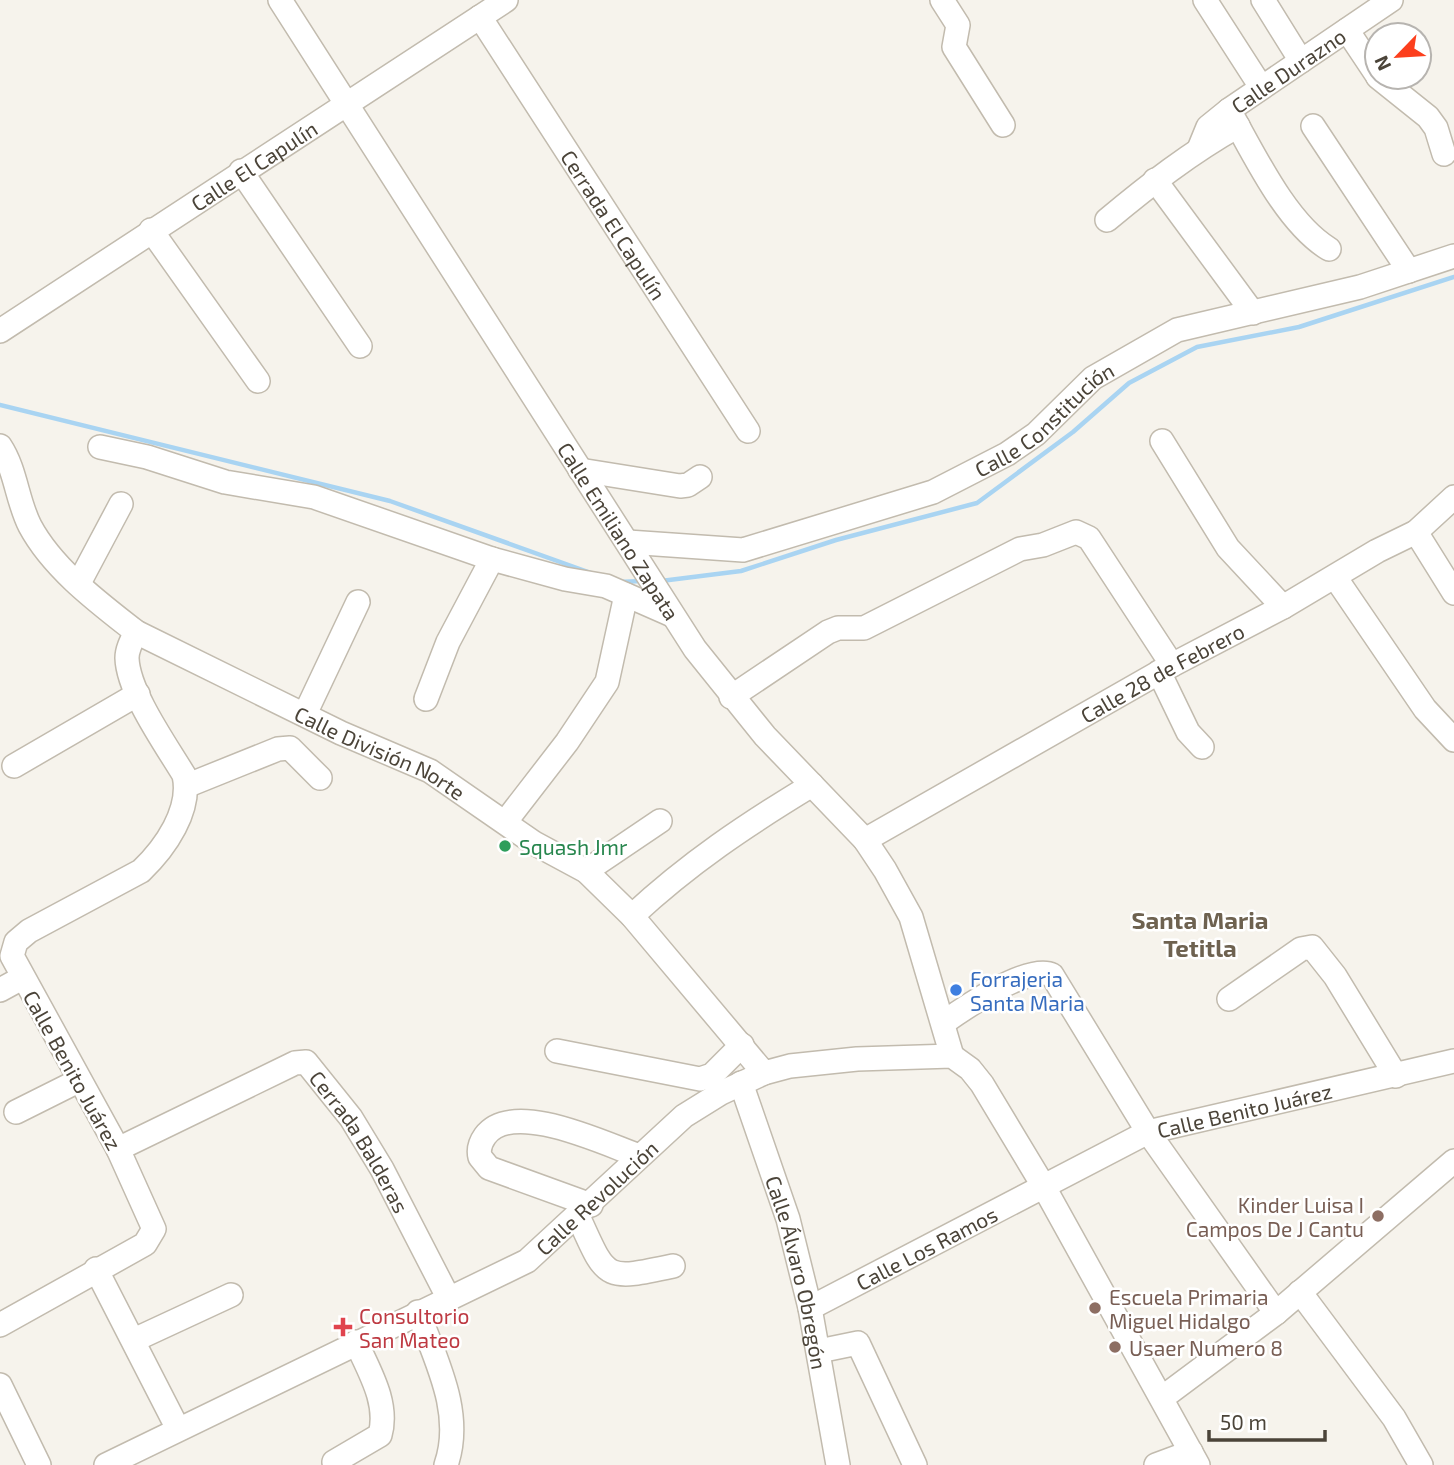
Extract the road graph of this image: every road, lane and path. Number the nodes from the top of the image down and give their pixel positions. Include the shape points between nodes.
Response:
1 (280, 0) edge
2 (506, 0) edge
3 (942, 0) edge
4 (1205, 0) edge
5 (1263, 0) edge
6 (1391, 0) edge
7 (480, 17) junction
8 (1347, 30) junction
9 (1363, 54) edge
10 (1301, 61) junction
11 (1261, 87) junction
12 (1396, 91) edge
13 (344, 103) junction
14 (1233, 118) junction
15 (1003, 125) dead end
16 (1313, 126) dead end
17 (1444, 154) dead end
18 (241, 171) junction
19 (1156, 180) junction
20 (1107, 220) dead end
21 (151, 230) junction
22 (1329, 249) dead end
23 (1454, 256) edge
24 (1409, 271) junction
25 (1253, 313) junction
26 (0, 331) edge
27 (360, 346) dead end
28 (258, 381) dead end
29 (748, 431) dead end
30 (1162, 441) dead end
31 (0, 446) edge
32 (100, 447) dead end
33 (580, 470) junction
34 (700, 477) dead end
35 (1454, 497) edge
36 (121, 504) dead end
37 (1416, 532) junction
38 (632, 548) junction
39 (492, 559) junction
40 (1335, 577) junction
41 (79, 583) junction
42 (1454, 593) edge
43 (626, 595) junction
44 (358, 602) dead end
45 (1283, 607) junction
46 (668, 609) junction
47 (136, 632) junction
48 (1165, 669) junction
49 (138, 694) junction
50 (731, 697) junction
51 (426, 699) dead end
52 (305, 713) junction
53 (1454, 740) edge
54 (1202, 747) dead end
55 (14, 766) dead end
56 (320, 778) dead end
57 (812, 785) junction
58 (186, 786) junction
59 (506, 821) junction
60 (660, 821) dead end
61 (865, 840) junction
62 (586, 871) junction
63 (632, 916) junction
64 (22, 978) junction
65 (0, 990) edge
66 (1229, 999) dead end
67 (943, 1023) junction
68 (742, 1045) junction
69 (557, 1051) dead end
70 (952, 1056) junction
71 (1454, 1061) edge
72 (764, 1073) junction
73 (1396, 1076) junction
74 (78, 1081) junction
75 (741, 1083) junction
76 (16, 1112) dead end
77 (1148, 1132) junction
78 (118, 1149) junction
79 (639, 1156) junction
80 (1454, 1161) edge
81 (1044, 1187) junction
82 (584, 1210) junction
83 (673, 1266) dead end
84 (96, 1269) junction
85 (1300, 1292) junction
86 (231, 1295) dead end
87 (449, 1299) junction
88 (810, 1308) junction
89 (418, 1312) junction
90 (1276, 1313) junction
91 (0, 1325) edge
92 (134, 1340) junction
93 (356, 1342) junction
94 (819, 1351) junction
95 (0, 1385) edge
96 (1162, 1398) junction
97 (178, 1429) junction
98 (1194, 1458) edge
99 (334, 1462) dead end
100 (110, 1464) edge
101 (39, 1465) edge
102 (446, 1465) edge
103 (838, 1465) edge
104 (915, 1465) edge
105 (1156, 1465) edge
106 (1421, 1465) edge

1 - 13 street, Calle Emiliano Zapata
2 - 7 street, Calle El Capulín
3 - 15 street via 958,25 954,47 960,60
4 - 11 street
5 - 10 street
6 - 8 street, Calle Durazno
7 - 13 street, Calle El Capulín
7 - 29 street, Cerrada El Capulín
8 - 9 street
8 - 10 street, Calle Durazno
10 - 11 street, Calle Durazno
11 - 14 street, Calle Durazno
12 - 17 street via 1428,117
13 - 18 street, Calle El Capulín
13 - 33 street, Calle Emiliano Zapata
14 - 19 street, Calle Durazno via 1208,127 1199,149
14 - 22 street via 1298,223
16 - 24 street
18 - 21 street, Calle El Capulín
18 - 27 street
19 - 20 street, Calle Durazno
19 - 25 street
21 - 26 street, Calle El Capulín
21 - 28 street
23 - 24 street, Calle Constitución
24 - 25 street, Calle Constitución
25 - 38 street, Calle Constitución via 1177,330 1129,355 1093,378 1036,434 933,492 743,550
30 - 45 street via 1228,548
31 - 41 street, Calle División Norte via 29,525
32 - 39 street via 225,482 314,497
33 - 34 street via 680,486
33 - 38 street, Calle Emiliano Zapata
35 - 37 street, Calle 28 de Febrero
36 - 41 street
37 - 40 street, Calle 28 de Febrero
37 - 42 street
38 - 46 street, Calle Emiliano Zapata
39 - 43 street via 606,586
39 - 51 street via 448,642
40 - 45 street, Calle 28 de Febrero
40 - 53 street via 1425,709
41 - 47 street, Calle División Norte
43 - 46 street
43 - 59 street via 607,681
44 - 52 street
45 - 48 street, Calle 28 de Febrero
46 - 50 street, Calle Emiliano Zapata
47 - 49 street via 127,656
47 - 52 street, Calle División Norte
48 - 50 street via 1090,538 1076,532 1020,549 864,628 828,632
48 - 54 street via 1188,732
48 - 61 street, Calle 28 de Febrero
49 - 55 street
49 - 58 street
50 - 57 street, Calle Emiliano Zapata
52 - 59 street, Calle División Norte via 430,771
56 - 58 street via 290,748
57 - 61 street, Calle Emiliano Zapata
57 - 63 street via 679,873
58 - 64 street, Calle Benito Juárez via 179,818 141,871 20,937 12,956
59 - 62 street, Calle División Norte via 534,843
60 - 62 street
61 - 67 street, Calle Emiliano Zapata via 911,917
62 - 63 street, Calle División Norte
63 - 68 street, Calle División Norte
64 - 65 street
64 - 74 street, Calle Benito Juárez
66 - 73 street via 1305,947 1312,947
67 - 70 street, Calle Emiliano Zapata
67 - 77 street via 1005,985 1046,972 1063,989
68 - 69 street via 712,1075 700,1079
68 - 72 street, Calle División Norte
70 - 72 street, Calle Revolución via 857,1059
70 - 81 street via 982,1084
71 - 73 street, Calle Benito Juárez
72 - 75 street, Calle Revolución
73 - 77 street, Calle Benito Juárez
74 - 76 street
74 - 78 street, Calle Benito Juárez
75 - 79 street, Calle Revolución via 684,1116
75 - 88 street, Calle Álvaro Obregón via 788,1219
77 - 81 street, Calle Benito Juárez
77 - 90 street
78 - 84 street, Calle Benito Juárez via 154,1229 145,1244
78 - 87 street, Cerrada Balderas via 295,1063 306,1062 351,1118 382,1169
79 - 82 street, Calle Revolución
79 - 82 street via 521,1120 496,1125 480,1142 480,1157 489,1168
80 - 85 street
81 - 88 street, Calle Los Ramos
81 - 96 street
82 - 83 street via 598,1259 606,1270 616,1276
82 - 87 street, Calle Revolución via 527,1261
84 - 91 street
84 - 92 street
85 - 90 street
85 - 106 street via 1388,1410
86 - 92 street
87 - 89 street, Calle Revolución
88 - 94 street, Calle Álvaro Obregón
89 - 93 street, Calle Revolución
89 - 102 street via 453,1417 453,1442
90 - 96 street
92 - 97 street
93 - 97 street, Calle Revolución
93 - 99 street via 385,1419 380,1435
94 - 103 street, Calle Álvaro Obregón
94 - 104 street via 858,1343
95 - 101 street
96 - 98 street
97 - 100 street, Calle Revolución
98 - 105 street

